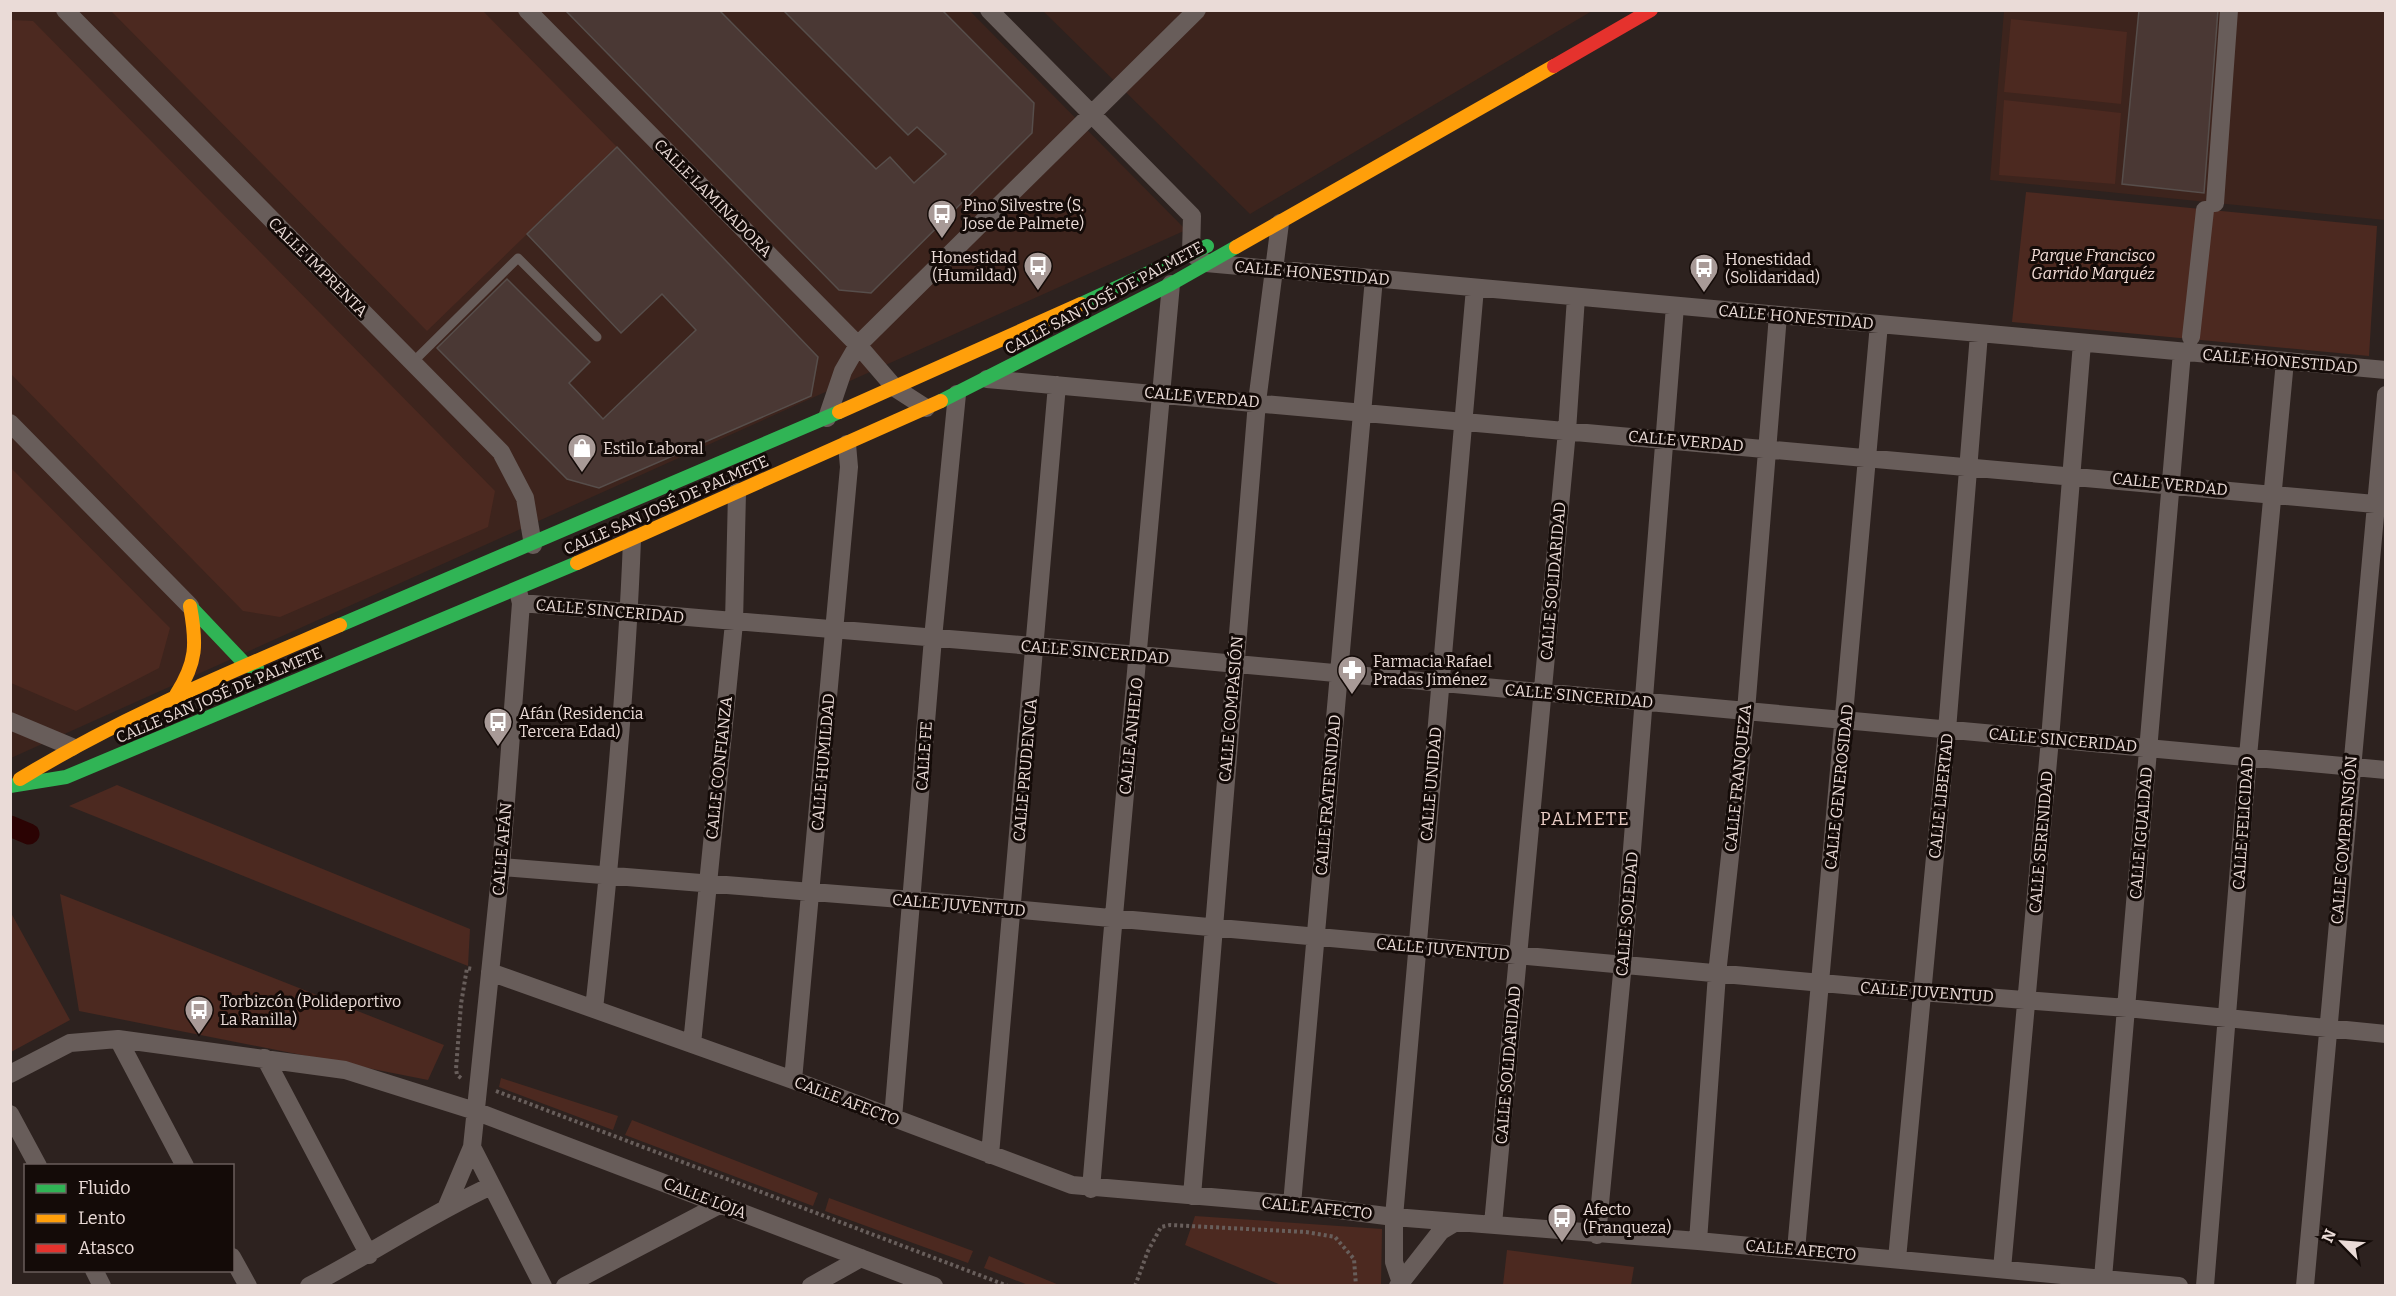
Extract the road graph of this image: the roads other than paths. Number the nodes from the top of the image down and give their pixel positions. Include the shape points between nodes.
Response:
1 (65, 10) edge
2 (527, 10) edge
3 (989, 10) edge
4 (1197, 10) edge
5 (1651, 10) edge
6 (2229, 10) edge
7 (1092, 115) junction
8 (1313, 203) junction
9 (1280, 223) junction
10 (1199, 258) junction
11 (1275, 270) junction
12 (1374, 278) junction
13 (1170, 284) junction
14 (1475, 288) junction
15 (1576, 297) junction
16 (1676, 306) junction
17 (1778, 315) junction
18 (1879, 324) junction
19 (1979, 334) junction
20 (597, 338) dead end
21 (2082, 343) junction
22 (858, 345) junction
23 (2187, 345) junction
24 (412, 362) junction
25 (2285, 362) junction
26 (2385, 370) edge
27 (987, 379) junction
28 (1057, 385) junction
29 (895, 388) junction
30 (1161, 393) junction
31 (957, 394) junction
32 (2385, 395) edge
33 (1257, 402) junction
34 (926, 408) junction
35 (1362, 412) junction
36 (827, 418) junction
37 (1462, 421) junction
38 (10, 423) edge
39 (1567, 431) junction
40 (1665, 439) junction
41 (847, 444) junction
42 (1767, 448) junction
43 (1867, 458) junction
44 (1969, 466) junction
45 (2072, 475) junction
46 (2170, 485) junction
47 (737, 492) junction
48 (2272, 494) junction
49 (2380, 504) edge
50 (617, 508) junction
51 (632, 540) junction
52 (571, 543) dead end
53 (529, 556) junction
54 (552, 558) dead end
55 (519, 595) junction
56 (190, 606) junction
57 (629, 612) junction
58 (734, 623) junction
59 (835, 629) junction
60 (933, 638) junction
61 (1036, 647) junction
62 (1139, 655) junction
63 (245, 664) junction
64 (1235, 664) junction
65 (1339, 674) junction
66 (1440, 684) junction
67 (285, 685) junction
68 (1543, 692) junction
69 (176, 695) junction
70 (1644, 701) junction
71 (1746, 711) junction
72 (10, 721) edge
73 (1846, 721) junction
74 (1947, 730) junction
75 (2050, 739) junction
76 (72, 747) junction
77 (2148, 748) junction
78 (2248, 756) junction
79 (2351, 767) junction
80 (2385, 770) edge
81 (10, 785) edge
82 (501, 867) junction
83 (608, 876) junction
84 (708, 884) junction
85 (812, 894) junction
86 (913, 900) junction
87 (1013, 910) junction
88 (1112, 920) junction
89 (1212, 929) junction
90 (1315, 937) junction
91 (1418, 946) junction
92 (1518, 956) junction
93 (1623, 963) junction
94 (486, 972) junction
95 (1717, 974) junction
96 (1819, 983) junction
97 (1921, 993) junction
98 (2027, 999) junction
99 (2127, 1008) junction
100 (594, 1009) junction
101 (2228, 1020) junction
102 (2326, 1029) junction
103 (2385, 1034) edge
104 (118, 1039) junction
105 (692, 1044) junction
106 (265, 1058) junction
107 (10, 1074) edge
108 (793, 1080) junction
109 (475, 1111) junction
110 (10, 1114) edge
111 (893, 1118) junction
112 (472, 1147) junction
113 (990, 1155) junction
114 (37, 1164) edge
115 (184, 1164) edge
116 (491, 1186) junction
117 (1091, 1189) junction
118 (1192, 1196) junction
119 (721, 1204) junction
120 (1292, 1204) junction
121 (447, 1206) junction
122 (1394, 1217) junction
123 (1456, 1222) junction
124 (1493, 1224) junction
125 (1597, 1235) junction
126 (1698, 1241) junction
127 (1796, 1250) junction
128 (369, 1255) junction
129 (861, 1258) junction
130 (1897, 1259) junction
131 (234, 1261) edge
132 (2002, 1269) junction
133 (95, 1272) edge
134 (2103, 1278) junction
135 (833, 1280) edge
136 (1399, 1283) edge
137 (102, 1286) edge
138 (248, 1286) edge
139 (309, 1286) edge
140 (543, 1286) edge
141 (565, 1286) edge
142 (811, 1286) edge
143 (934, 1286) edge
144 (2179, 1286) edge
145 (2205, 1286) edge
146 (2305, 1286) edge

1 - 24 street, CALLE IMPRENTA
2 - 22 street, CALLE LAMINADORA
3 - 7 street
4 - 7 street
5 - 8 street, CALLE SAN JOSÉ DE PALMETE
6 - 23 street, CALLE IGUALDAD via 2210,206
7 - 10 street via 1192,216
7 - 22 street
8 - 9 street, CALLE SAN JOSÉ DE PALMETE
8 - 10 street, CALLE SAN JOSÉ DE PALMETE
9 - 10 street, CALLE SAN JOSÉ DE PALMETE
9 - 11 street, CALLE COMPASIÓN
10 - 11 street, CALLE HONESTIDAD
10 - 13 street, CALLE SAN JOSÉ DE PALMETE
10 - 29 street, CALLE SAN JOSÉ DE PALMETE
11 - 12 street, CALLE HONESTIDAD
11 - 33 street, CALLE COMPASIÓN
12 - 14 street, CALLE HONESTIDAD
12 - 35 street, CALLE FRATERNIDAD
13 - 27 street, CALLE SAN JOSÉ DE PALMETE
13 - 30 street, CALLE ANHELO
14 - 15 street, CALLE HONESTIDAD
14 - 37 street, CALLE UNIDAD
15 - 16 street, CALLE HONESTIDAD
15 - 39 street, CALLE SOLIDARIDAD
16 - 17 street, CALLE HONESTIDAD
16 - 40 street, CALLE SOLEDAD
17 - 18 street, CALLE HONESTIDAD
17 - 42 street, CALLE FRANQUEZA
18 - 19 street, CALLE HONESTIDAD
18 - 43 street, CALLE GENEROSIDAD
19 - 21 street, CALLE HONESTIDAD
19 - 44 street, CALLE LIBERTAD
20 - 24 lane via 518,258
21 - 23 street, CALLE HONESTIDAD
21 - 45 street, CALLE SERENIDAD
22 - 29 street, CALLE LAMINADORA
22 - 36 street via 843,371
23 - 25 street, CALLE HONESTIDAD
23 - 46 street, CALLE IGUALDAD
24 - 53 street, CALLE IMPRENTA via 501,452 525,498
25 - 26 street, CALLE HONESTIDAD
25 - 48 street, CALLE FELICIDAD
27 - 28 street, CALLE VERDAD
27 - 31 street, CALLE SAN JOSÉ DE PALMETE
28 - 30 street, CALLE VERDAD
28 - 61 street, CALLE PRUDENCIA
29 - 34 street, CALLE LAMINADORA
29 - 36 street, CALLE SAN JOSÉ DE PALMETE
30 - 33 street, CALLE VERDAD
30 - 62 street, CALLE ANHELO
31 - 34 street, CALLE SAN JOSÉ DE PALMETE
31 - 60 street, CALLE FE
32 - 49 street, CALLE COMPRENSIÓN
33 - 35 street, CALLE VERDAD
33 - 64 street, CALLE COMPASIÓN
34 - 41 street, CALLE SAN JOSÉ DE PALMETE
35 - 37 street, CALLE VERDAD
35 - 65 street, CALLE FRATERNIDAD
36 - 50 street, CALLE SAN JOSÉ DE PALMETE
37 - 39 street, CALLE VERDAD
37 - 66 street, CALLE UNIDAD
38 - 56 street
39 - 40 street, CALLE VERDAD
39 - 68 street, CALLE SOLIDARIDAD
40 - 42 street, CALLE VERDAD
40 - 70 street, CALLE SOLEDAD
41 - 47 street, CALLE SAN JOSÉ DE PALMETE
41 - 59 street, CALLE HUMILDAD via 849,466
42 - 43 street, CALLE VERDAD
42 - 71 street, CALLE FRANQUEZA
43 - 44 street, CALLE VERDAD
43 - 73 street, CALLE GENEROSIDAD
44 - 45 street, CALLE VERDAD
44 - 74 street, CALLE LIBERTAD
45 - 46 street, CALLE VERDAD
45 - 75 street, CALLE SERENIDAD
46 - 48 street, CALLE VERDAD
46 - 77 street, CALLE IGUALDAD
47 - 51 street, CALLE SAN JOSÉ DE PALMETE
47 - 58 street, CALLE CONFIANZA
48 - 49 street, CALLE VERDAD
48 - 78 street, CALLE FELICIDAD
49 - 79 street, CALLE COMPRENSIÓN
50 - 52 street
50 - 53 street, CALLE SAN JOSÉ DE PALMETE
51 - 55 street, CALLE SAN JOSÉ DE PALMETE
51 - 57 street
53 - 55 street
53 - 63 street, CALLE SAN JOSÉ DE PALMETE
54 - 55 street
55 - 57 street, CALLE SINCERIDAD
55 - 67 street, CALLE SAN JOSÉ DE PALMETE
55 - 82 street, CALLE AFÁN
56 - 63 street
56 - 69 street via 196,643 192,671
57 - 58 street, CALLE SINCERIDAD
57 - 83 street
58 - 59 street, CALLE SINCERIDAD
58 - 84 street, CALLE CONFIANZA
59 - 60 street, CALLE SINCERIDAD
59 - 85 street, CALLE HUMILDAD
60 - 61 street, CALLE SINCERIDAD
60 - 86 street, CALLE FE
61 - 62 street, CALLE SINCERIDAD
61 - 87 street, CALLE PRUDENCIA
62 - 64 street, CALLE SINCERIDAD
62 - 88 street, CALLE ANHELO
63 - 67 street
63 - 69 street, CALLE SAN JOSÉ DE PALMETE
64 - 65 street, CALLE SINCERIDAD
64 - 89 street, CALLE COMPASIÓN
65 - 66 street, CALLE SINCERIDAD
65 - 90 street, CALLE FRATERNIDAD
66 - 68 street, CALLE SINCERIDAD
66 - 91 street, CALLE UNIDAD
67 - 81 street, CALLE SAN JOSÉ DE PALMETE via 66,777
68 - 70 street, CALLE SINCERIDAD
68 - 92 street, CALLE SOLIDARIDAD
69 - 76 street, CALLE SAN JOSÉ DE PALMETE
70 - 71 street, CALLE SINCERIDAD
70 - 93 street, CALLE SOLEDAD
71 - 73 street, CALLE SINCERIDAD
71 - 95 street, CALLE FRANQUEZA
72 - 76 street
73 - 74 street, CALLE SINCERIDAD
73 - 96 street, CALLE GENEROSIDAD
74 - 75 street, CALLE SINCERIDAD
74 - 97 street, CALLE LIBERTAD
75 - 77 street, CALLE SINCERIDAD
75 - 98 street, CALLE SERENIDAD
76 - 81 street, CALLE SAN JOSÉ DE PALMETE
77 - 78 street, CALLE SINCERIDAD
77 - 99 street, CALLE IGUALDAD
78 - 79 street, CALLE SINCERIDAD
78 - 101 street, CALLE FELICIDAD
79 - 80 street, CALLE SINCERIDAD
79 - 102 street, CALLE COMPRENSIÓN
82 - 83 street, CALLE JUVENTUD
82 - 94 street, CALLE AFÁN
83 - 84 street, CALLE JUVENTUD
83 - 100 street
84 - 85 street, CALLE JUVENTUD
84 - 105 street, CALLE CONFIANZA
85 - 86 street, CALLE JUVENTUD
85 - 108 street, CALLE HUMILDAD
86 - 87 street, CALLE JUVENTUD
86 - 111 street, CALLE FE
87 - 88 street, CALLE JUVENTUD
87 - 113 street, CALLE PRUDENCIA
88 - 89 street, CALLE JUVENTUD
88 - 117 street, CALLE ANHELO
89 - 90 street, CALLE JUVENTUD
89 - 118 street, CALLE COMPASIÓN
90 - 91 street, CALLE JUVENTUD
90 - 120 street, CALLE FRATERNIDAD
91 - 92 street, CALLE JUVENTUD
91 - 122 street, CALLE UNIDAD
92 - 93 street, CALLE JUVENTUD
92 - 124 street, CALLE SOLIDARIDAD
93 - 95 street, CALLE JUVENTUD
93 - 125 street, CALLE SOLEDAD
94 - 100 street, CALLE AFECTO
94 - 109 street, CALLE AFÁN
95 - 96 street, CALLE JUVENTUD
95 - 126 street, CALLE FRANQUEZA
96 - 97 street, CALLE JUVENTUD
96 - 127 street, CALLE GENEROSIDAD
97 - 98 street, CALLE JUVENTUD
97 - 130 street, CALLE LIBERTAD
98 - 99 street, CALLE JUVENTUD
98 - 132 street, CALLE SERENIDAD
99 - 101 street, CALLE JUVENTUD
99 - 134 street, CALLE IGUALDAD
100 - 105 street, CALLE AFECTO
101 - 102 street, CALLE JUVENTUD
101 - 145 street, CALLE FELICIDAD
102 - 103 street, CALLE JUVENTUD
102 - 146 street, CALLE COMPRENSIÓN
104 - 106 street, CALLE LOJA
104 - 107 street, CALLE LOJA via 70,1043
104 - 115 street
105 - 108 street, CALLE AFECTO
106 - 109 street, CALLE LOJA via 345,1070
106 - 128 street
108 - 111 street, CALLE AFECTO
109 - 112 street, CALLE AFÁN
109 - 119 street, CALLE LOJA
110 - 114 street
111 - 113 street, CALLE AFECTO
112 - 116 street
112 - 121 street
113 - 117 street, CALLE AFECTO
116 - 121 street
116 - 140 street
117 - 118 street, CALLE AFECTO
118 - 120 street, CALLE AFECTO
119 - 129 street, CALLE LOJA
119 - 141 street
120 - 122 street, CALLE AFECTO
121 - 128 street
122 - 123 street, CALLE AFECTO
122 - 136 street, CALLE UNIDAD via 1394,1262
123 - 124 street, CALLE AFECTO
123 - 136 street via 1441,1231
124 - 125 street, CALLE AFECTO
125 - 126 street, CALLE AFECTO
126 - 127 street, CALLE AFECTO
127 - 130 street, CALLE AFECTO
128 - 139 street
129 - 135 street
129 - 143 street, CALLE LOJA
130 - 132 street, CALLE AFECTO
131 - 138 street
132 - 134 street, CALLE AFECTO
133 - 137 street
134 - 144 street, CALLE AFECTO
135 - 142 street

